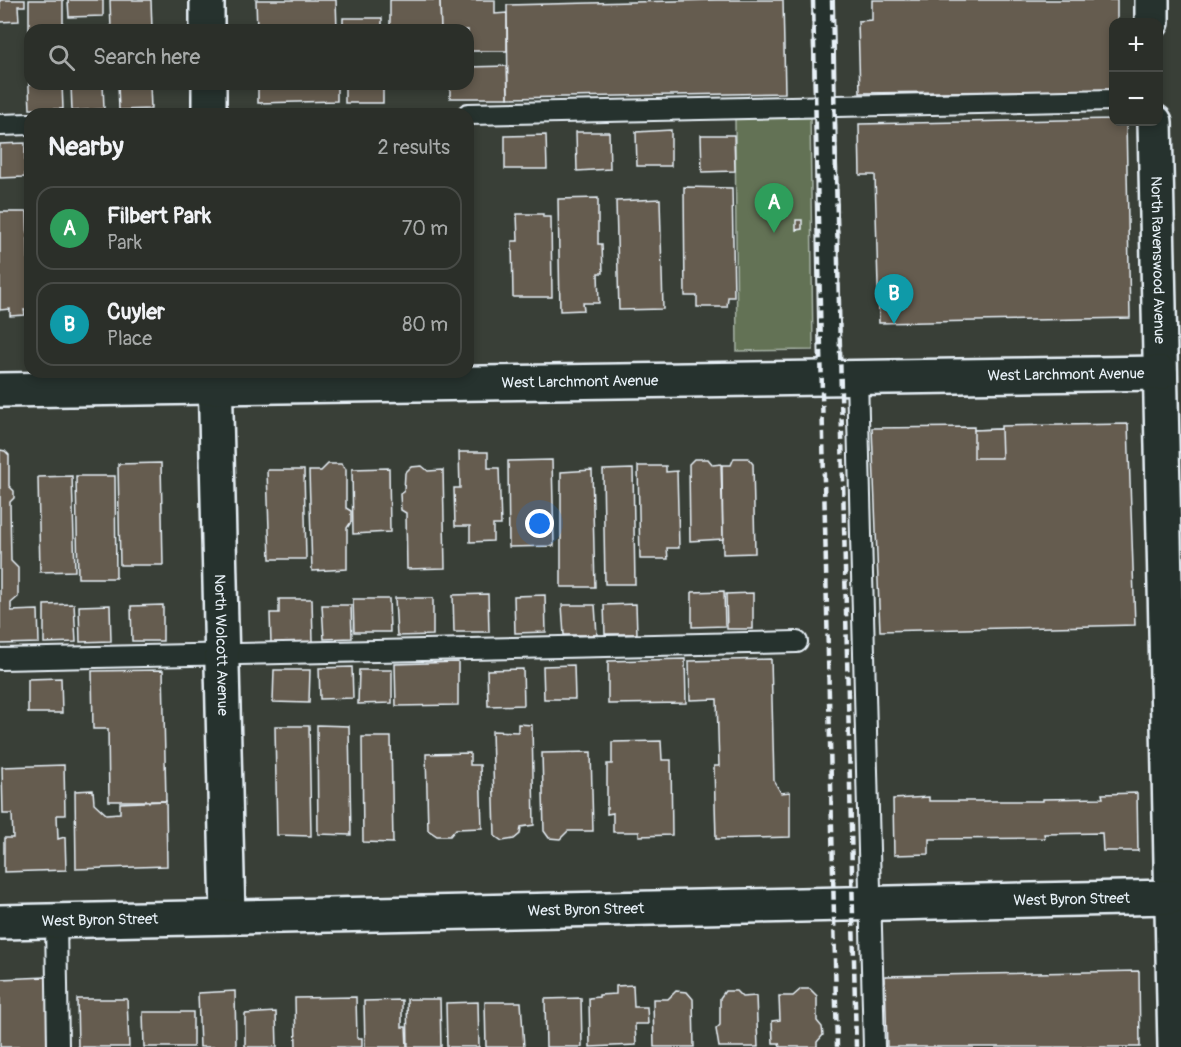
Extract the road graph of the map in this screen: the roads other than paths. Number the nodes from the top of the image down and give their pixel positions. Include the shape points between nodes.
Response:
1 (207, 0) edge
2 (823, 0) edge
3 (1152, 0) edge
4 (1152, 18) edge
5 (207, 24) edge
6 (209, 90) edge
7 (1109, 100) edge
8 (825, 106) junction
9 (209, 108) edge
10 (474, 114) edge
11 (24, 124) edge
12 (0, 125) edge
13 (1155, 126) edge
14 (1160, 373) junction
15 (844, 377) junction
16 (215, 379) edge
17 (0, 390) edge
18 (797, 642) dead end
19 (222, 655) junction
20 (0, 659) edge
21 (1172, 897) junction
22 (869, 903) junction
23 (228, 917) junction
24 (56, 921) junction
25 (0, 922) edge
26 (58, 1047) edge
27 (874, 1047) edge
28 (1175, 1047) edge

1 - 5 street
2 - 8 lane
3 - 4 street
6 - 9 street
7 - 8 lane
8 - 10 lane
8 - 15 lane
11 - 12 lane
13 - 14 street, North Ravenswood Avenue
14 - 15 street, West Larchmont Avenue
14 - 21 street, North Ravenswood Avenue
15 - 16 street, West Larchmont Avenue
15 - 22 lane
16 - 17 street, West Larchmont Avenue
16 - 19 street, North Wolcott Avenue
18 - 19 lane
19 - 20 lane
19 - 23 street, North Wolcott Avenue
21 - 22 street, West Byron Street
21 - 28 street, North Ravenswood Avenue
22 - 23 street, West Byron Street
22 - 27 lane
23 - 24 street, West Byron Street
24 - 25 street, West Byron Street
24 - 26 lane

